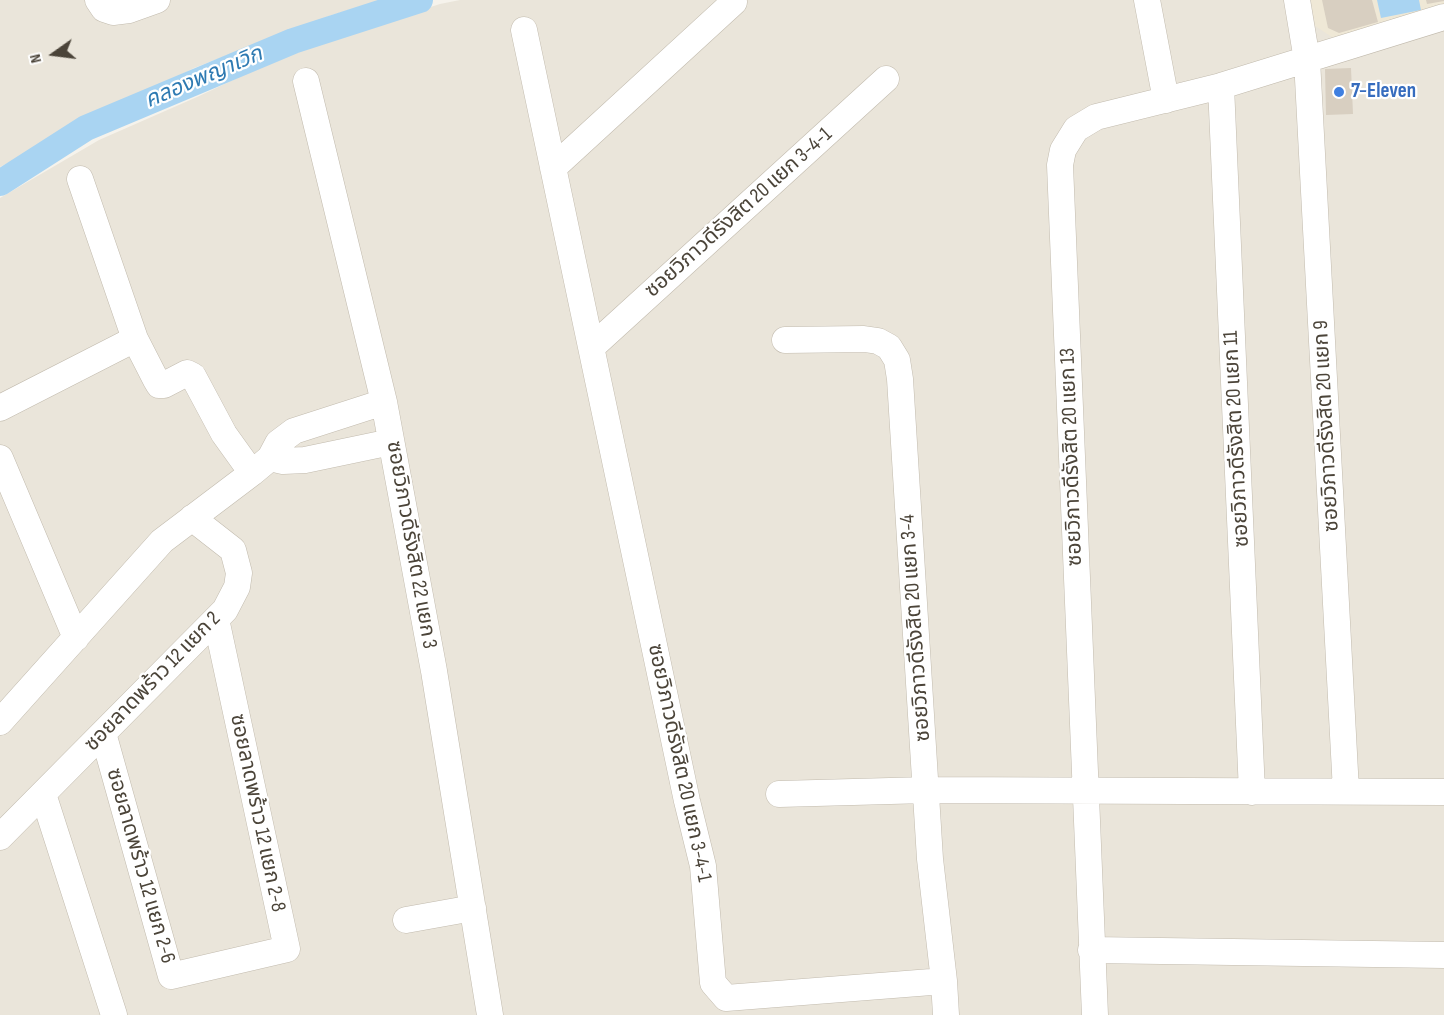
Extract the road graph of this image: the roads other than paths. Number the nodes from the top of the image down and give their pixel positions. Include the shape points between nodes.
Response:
1 (98, 0) edge
2 (157, 0) edge
3 (1147, 0) edge
4 (1297, 0) edge
5 (734, 2) dead end
6 (1444, 17) edge
7 (524, 30) dead end
8 (1307, 60) junction
9 (886, 79) dead end
10 (306, 81) dead end
11 (1221, 86) junction
12 (1166, 100) junction
13 (553, 168) junction
14 (80, 179) dead end
15 (135, 339) junction
16 (785, 340) dead end
17 (592, 347) junction
18 (384, 402) junction
19 (0, 408) edge
20 (392, 442) junction
21 (0, 458) edge
22 (261, 466) junction
23 (192, 518) junction
24 (216, 619) junction
25 (76, 638) junction
26 (0, 722) edge
27 (103, 733) junction
28 (927, 790) junction
29 (1086, 790) junction
30 (1346, 791) junction
31 (1252, 792) junction
32 (1444, 792) edge
33 (43, 794) junction
34 (779, 794) dead end
35 (0, 837) edge
36 (473, 908) junction
37 (406, 920) dead end
38 (1091, 950) junction
39 (1444, 955) edge
40 (229, 963) joint
41 (944, 981) junction
42 (114, 1015) edge
43 (490, 1015) edge
44 (946, 1015) edge
45 (1095, 1015) edge

1 - 2 street via 113,12
3 - 12 street
4 - 8 street, ซอยวิภาวดีรังสิต 20 แยก 9
5 - 13 street
6 - 8 street
7 - 13 street, ซอยวิภาวดีรังสิต 20 แยก 3-4-1
8 - 11 street
8 - 30 street, ซอยวิภาวดีรังสิต 20 แยก 9
9 - 17 street, ซอยวิภาวดีรังสิต 20 แยก 3-4-1
10 - 18 street, ซอยวิภาวดีรังสิต 22 แยก 3
11 - 12 street
11 - 31 street, ซอยวิภาวดีรังสิต 20 แยก 11
12 - 29 street, ซอยวิภาวดีรังสิต 20 แยก 13 via 1096,117 1076,129 1062,150 1060,165
13 - 17 street, ซอยวิภาวดีรังสิต 20 แยก 3-4-1
14 - 15 street
15 - 19 street
15 - 22 street via 159,385 187,373 194,376 224,434
16 - 28 street, ซอยวิภาวดีรังสิต 20 แยก 3-4 via 878,341 889,347 897,360
17 - 41 street, ซอยวิภาวดีรังสิต 20 แยก 3-4-1 via 703,866 713,983 726,998
18 - 20 street, ซอยวิภาวดีรังสิต 22 แยก 3
18 - 22 street via 294,431 278,443
20 - 22 street
20 - 36 street, ซอยวิภาวดีรังสิต 22 แยก 3
21 - 25 street
22 - 23 street
23 - 24 street, ซอยลาดพร้าว 12 แยก 2 via 233,550 239,573 237,587
23 - 25 street via 162,541
24 - 27 street, ซอยลาดพร้าว 12 แยก 2
24 - 40 street, ซอยลาดพร้าว 12 แยก 2-8 via 286,949
25 - 26 street
27 - 33 street, ซอยลาดพร้าว 12 แยก 2
27 - 40 street, ซอยลาดพร้าว 12 แยก 2-6 via 171,976
28 - 29 street
28 - 34 street
28 - 41 street, ซอยวิภาวดีรังสิต 20 แยก 3-4 via 930,860
29 - 31 street
29 - 38 street, ซอยวิภาวดีรังสิต 20 แยก 13
30 - 31 street
30 - 32 street
33 - 35 street, ซอยลาดพร้าว 12 แยก 2
33 - 42 street
36 - 37 street
36 - 43 street, ซอยวิภาวดีรังสิต 22 แยก 3
38 - 39 street
38 - 45 street, ซอยวิภาวดีรังสิต 20 แยก 13
41 - 44 street, ซอยวิภาวดีรังสิต 20 แยก 3-4

